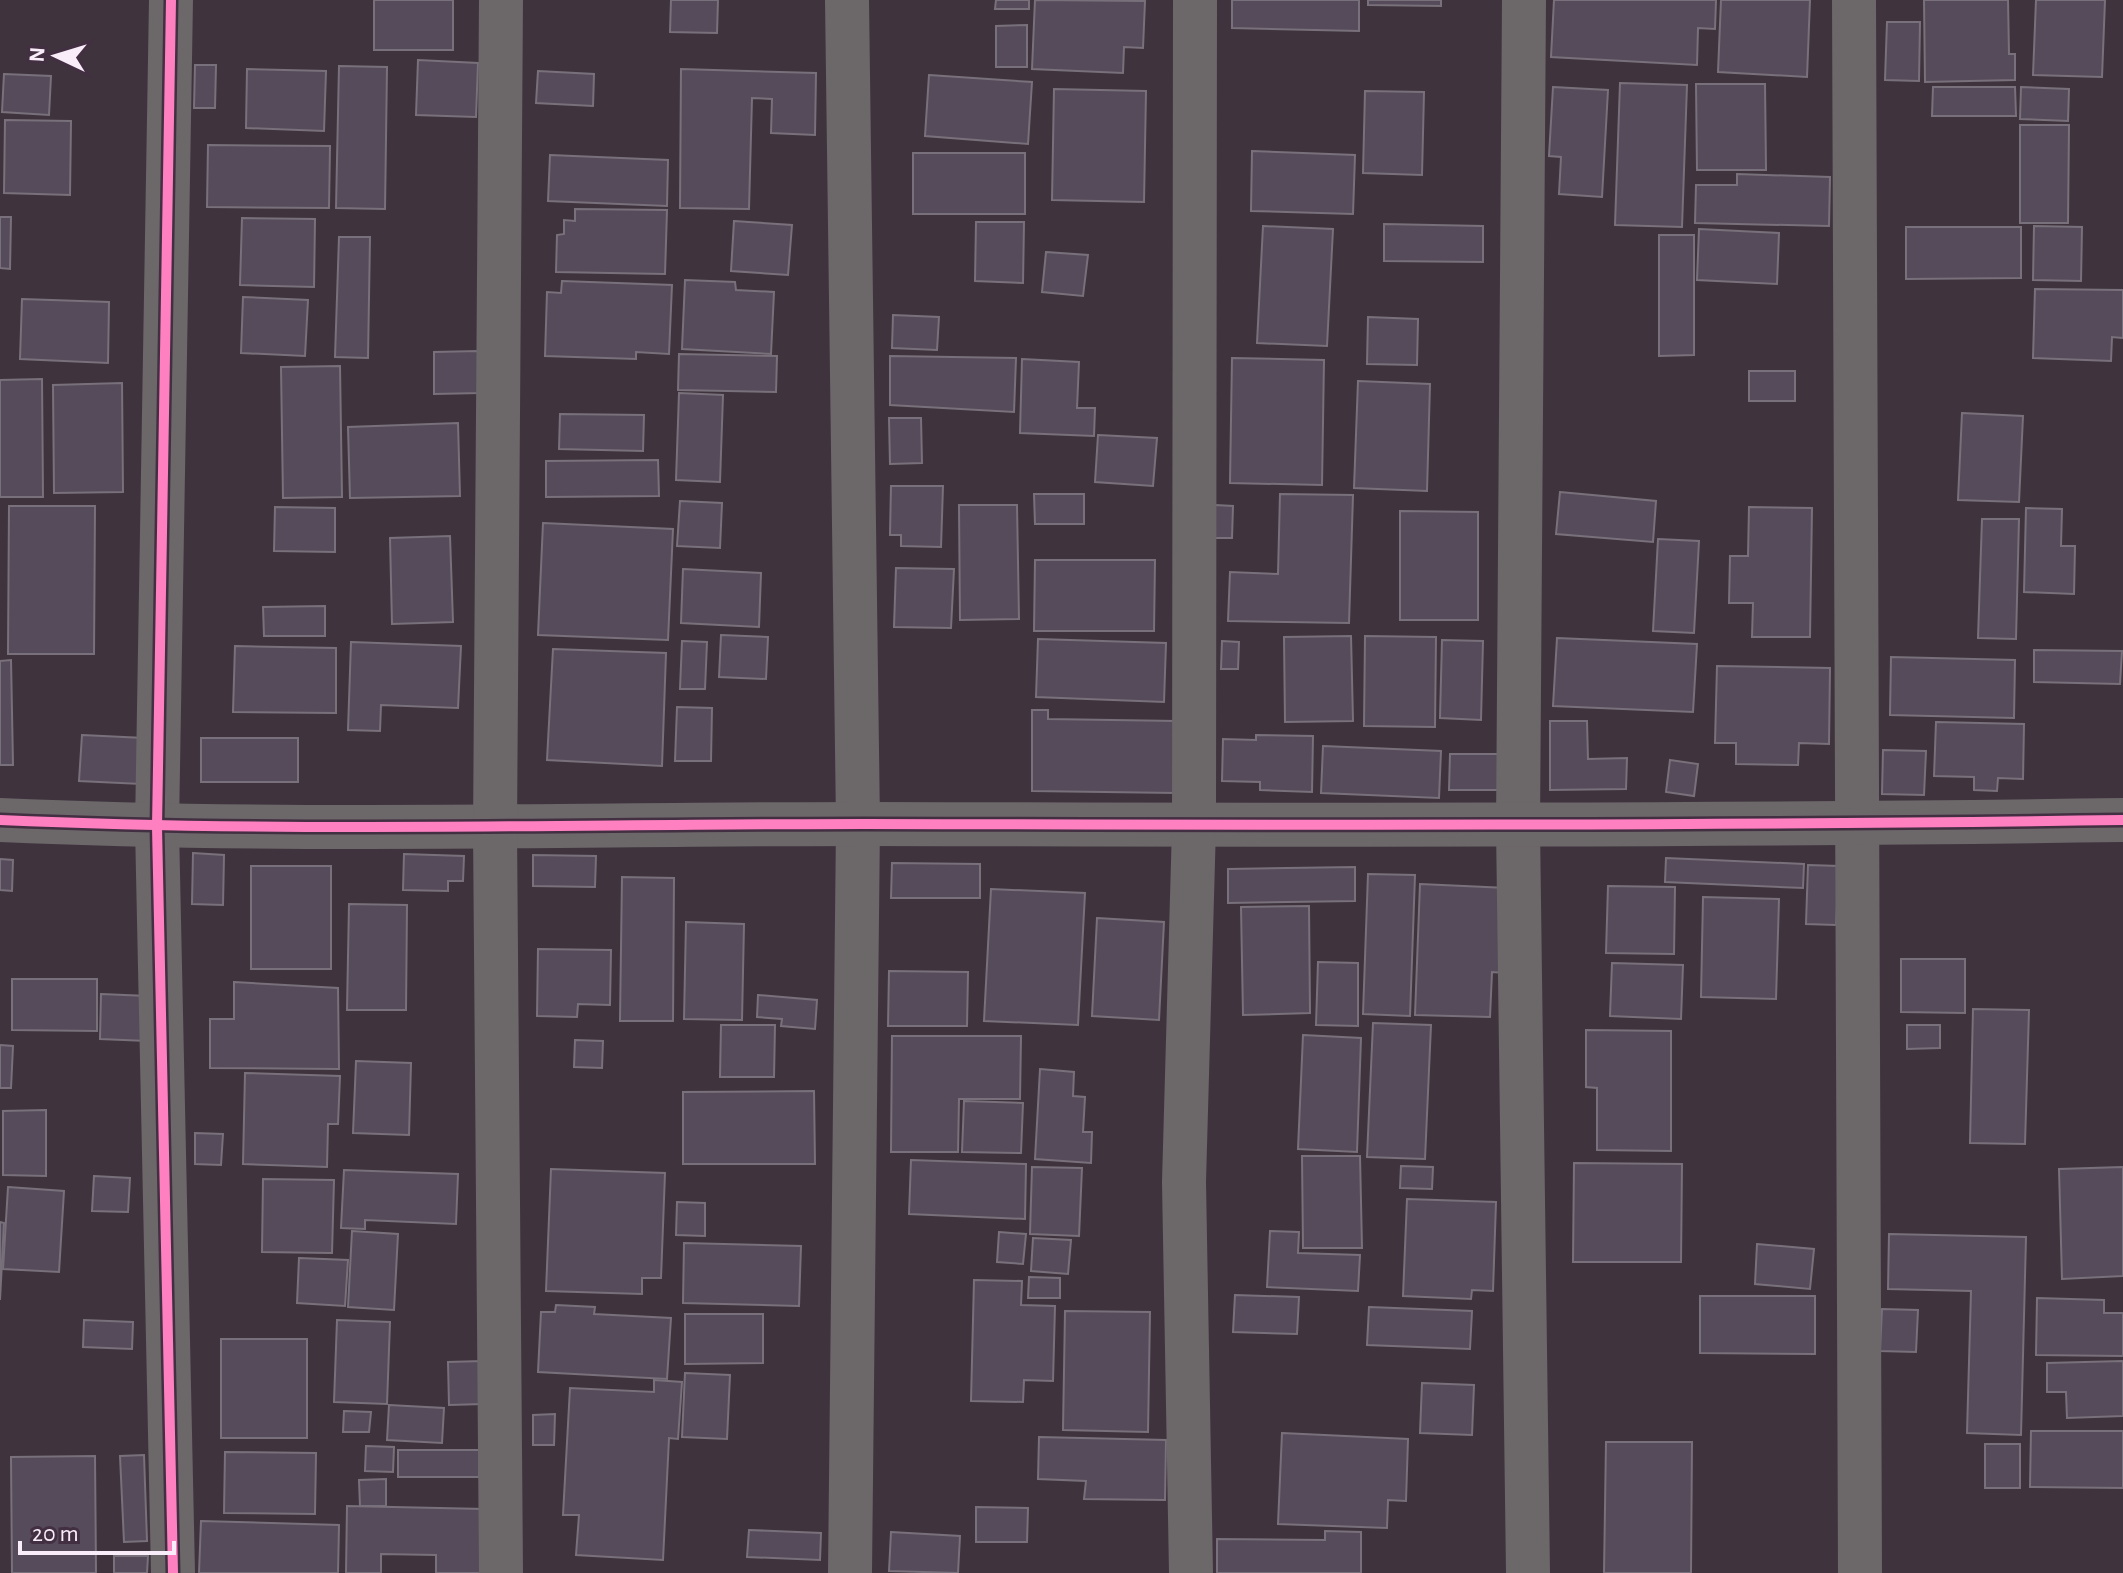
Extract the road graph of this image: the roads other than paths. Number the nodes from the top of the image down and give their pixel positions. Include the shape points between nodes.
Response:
1 (171, 0) edge
2 (501, 0) edge
3 (847, 0) edge
4 (1195, 0) edge
5 (1524, 0) edge
6 (1854, 0) edge
7 (0, 820) edge
8 (2123, 820) edge
9 (1856, 822) junction
10 (858, 824) junction
11 (1194, 826) junction
12 (1518, 826) junction
13 (157, 827) junction
14 (495, 829) junction
15 (173, 1573) edge
16 (501, 1573) edge
17 (850, 1573) edge
18 (1191, 1573) edge
19 (1528, 1573) edge
20 (1860, 1573) edge

1 - 13 street
2 - 14 street
3 - 10 street
4 - 11 street
5 - 12 street
6 - 9 street
7 - 13 street
8 - 9 street
9 - 12 street
9 - 20 street
10 - 11 street
10 - 14 street
10 - 17 street
11 - 12 street
11 - 18 street via 1184,1182
12 - 19 street
13 - 14 street
13 - 15 street
14 - 16 street

